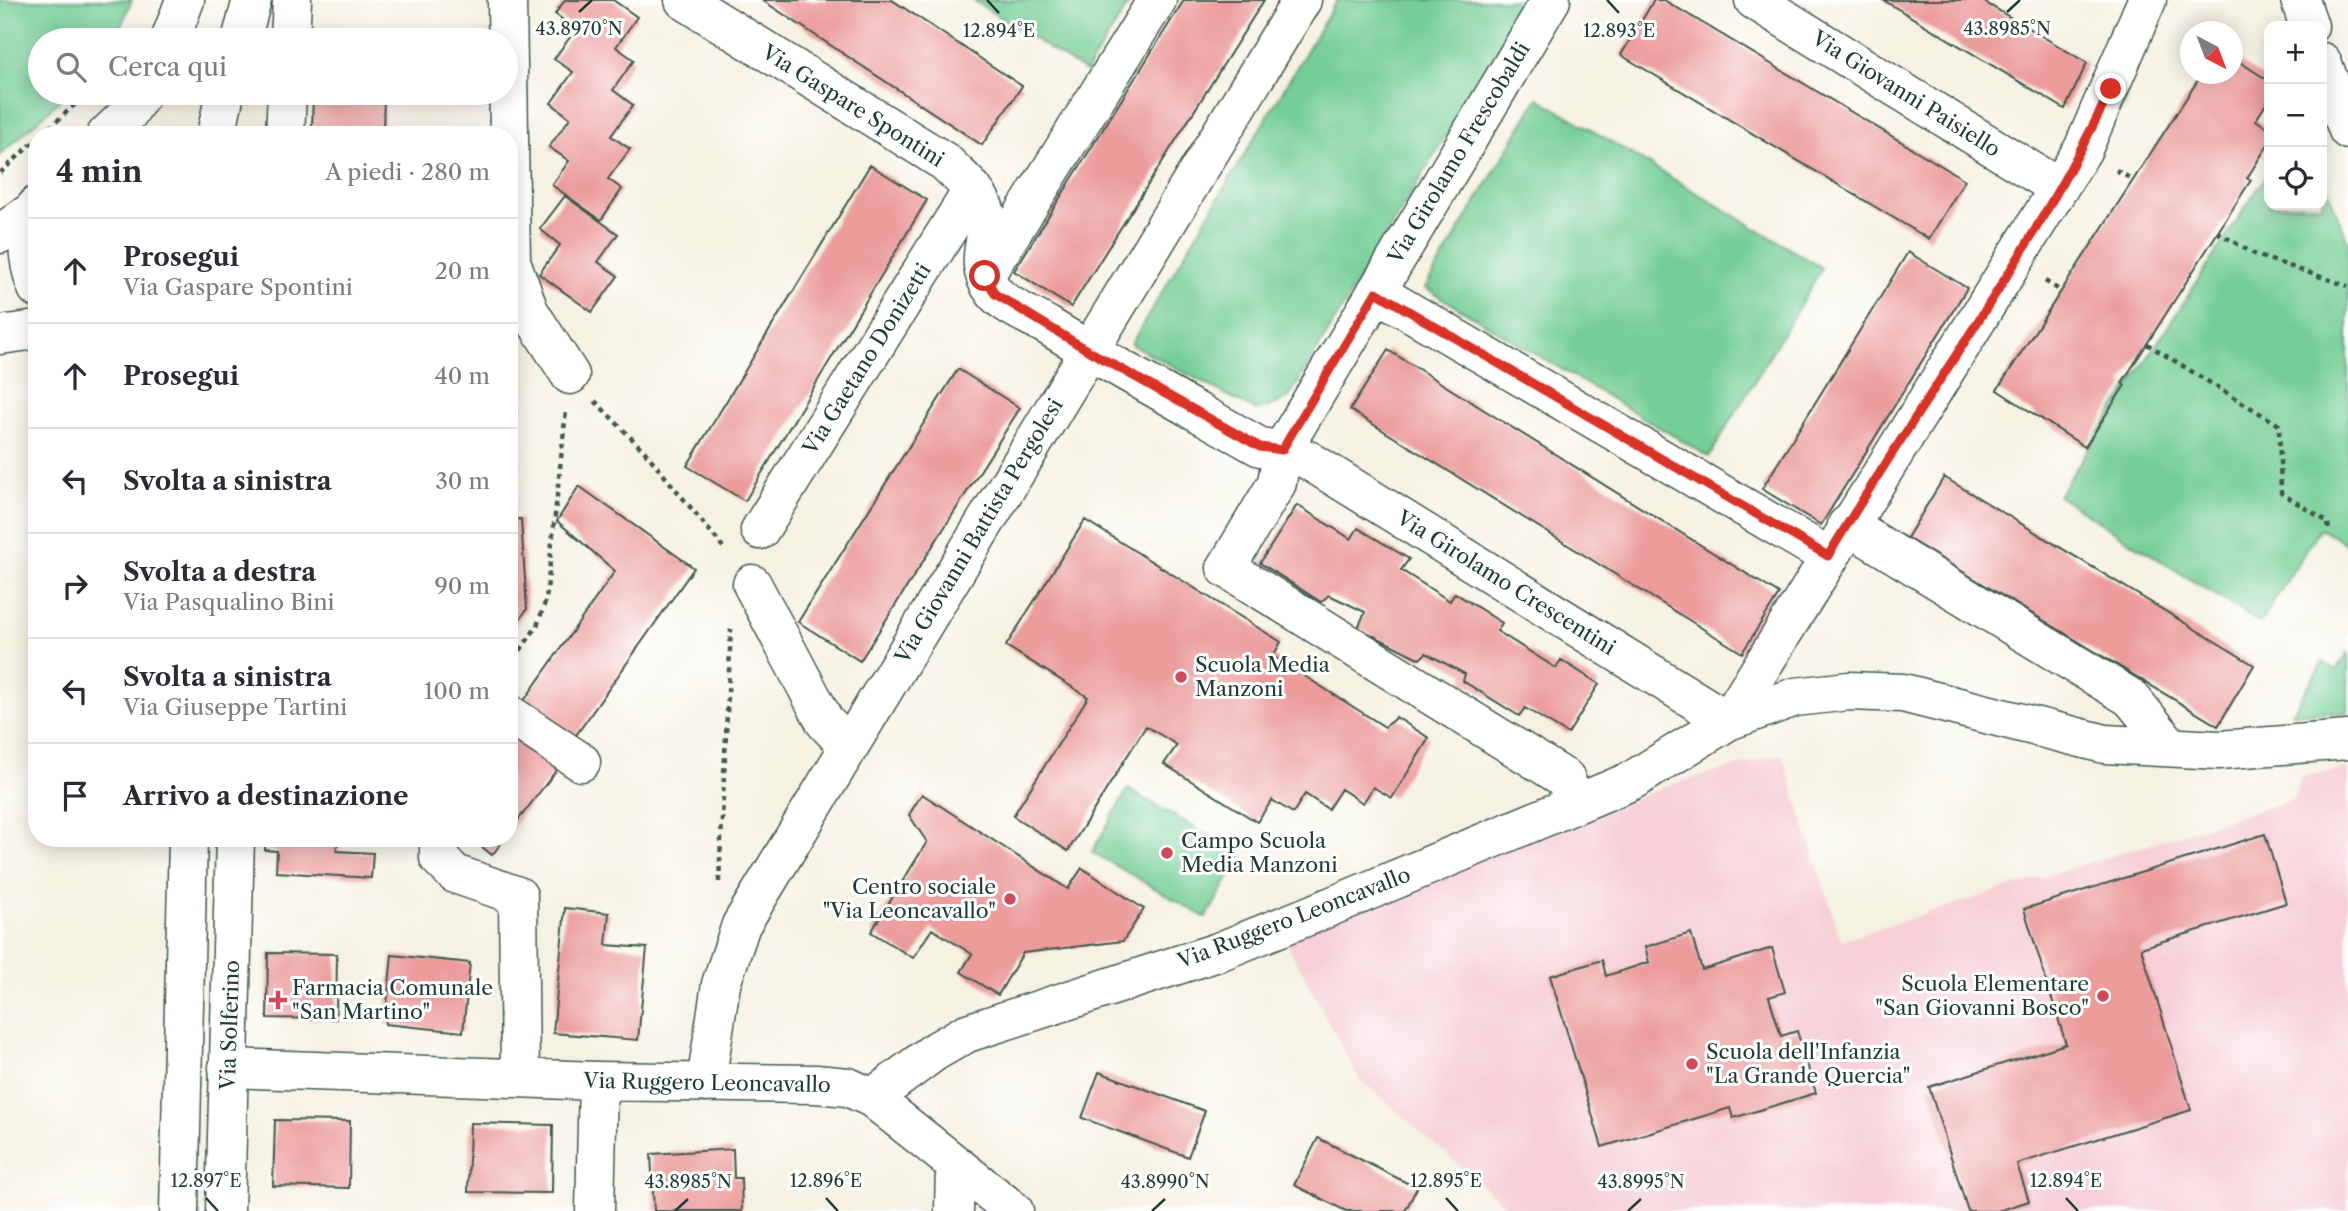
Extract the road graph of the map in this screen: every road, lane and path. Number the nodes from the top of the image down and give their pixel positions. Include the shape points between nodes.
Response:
1 (185, 0) edge
2 (252, 0) edge
3 (292, 0) edge
4 (507, 0) edge
5 (684, 0) edge
6 (1157, 0) edge
7 (1302, 0) edge
8 (1551, 0) edge
9 (1754, 0) edge
10 (2147, 0) edge
11 (2300, 0) edge
12 (2307, 21) edge
13 (174, 28) edge
14 (244, 28) edge
15 (291, 28) edge
16 (507, 28) edge
17 (2327, 75) edge
18 (74, 105) edge
19 (134, 105) edge
20 (222, 105) edge
21 (286, 105) edge
22 (509, 105) edge
23 (51, 126) edge
24 (115, 126) edge
25 (218, 126) edge
26 (285, 126) edge
27 (509, 126) edge
28 (2348, 130) edge
29 (28, 147) edge
30 (0, 173) edge
31 (2059, 188) junction
32 (973, 189) junction
33 (28, 214) edge
34 (2217, 232) dead end
35 (0, 234) edge
36 (985, 276) junction
37 (518, 280) edge
38 (2348, 286) edge
39 (1376, 292) junction
40 (28, 331) edge
41 (0, 335) edge
42 (2147, 344) dead end
43 (1089, 351) junction
44 (570, 375) junction
45 (1282, 450) junction
46 (760, 530) dead end
47 (2329, 533) dead end
48 (1838, 541) junction
49 (726, 551) dead end
50 (752, 584) dead end
51 (1799, 604) junction
52 (732, 616) dead end
53 (518, 654) edge
54 (1795, 697) junction
55 (518, 720) edge
56 (1728, 722) junction
57 (2348, 740) edge
58 (848, 746) junction
59 (2171, 747) junction
60 (582, 762) dead end
61 (1574, 805) junction
62 (188, 847) edge
63 (235, 847) edge
64 (439, 847) edge
65 (719, 894) dead end
66 (228, 1068) junction
67 (520, 1078) junction
68 (598, 1081) junction
69 (706, 1083) junction
70 (872, 1098) junction
71 (955, 1166) junction
72 (178, 1211) edge
73 (225, 1211) edge
74 (595, 1211) edge
75 (954, 1211) edge
76 (1014, 1211) edge

1 - 13 street
2 - 14 street
3 - 15 street
4 - 16 street
5 - 32 street, Via Gaspare Spontini via 945,162
6 - 36 street
7 - 43 street, Via Giovanni Battista Pergolesi
8 - 39 street, Via Girolamo Frescobaldi
9 - 31 street, Via Giovanni Paisiello
10 - 31 street via 2094,125
11 - 12 street
17 - 28 street
18 - 23 path
19 - 24 street
20 - 25 street
21 - 26 street
22 - 27 street
29 - 30 path
31 - 48 street
32 - 36 street, Via Gaspare Spontini via 985,207 987,230 981,256
32 - 46 street, Via Gaetano Donizetti
33 - 35 street
34 - 38 path via 2256,255
36 - 43 street via 995,294
37 - 44 street via 529,311
39 - 45 street, Via Girolamo Frescobaldi
39 - 48 street
40 - 41 street
42 - 47 path via 2279,425 2281,493 2328,522
43 - 45 street via 1260,447
43 - 58 street, Via Giovanni Battista Pergolesi
44 - 49 path via 645,453
44 - 53 path via 546,600 537,626
45 - 56 street, Via Girolamo Crescentini via 1308,460
45 - 61 street, Via Girolamo Frescobaldi via 1277,483 1226,568 1566,779
48 - 51 street
48 - 59 street via 2131,698
50 - 58 street via 825,722
51 - 54 street via 1789,661
51 - 56 street
52 - 65 path
54 - 56 street, Via Ruggero Leoncavallo
54 - 59 street, Via Ruggero Leoncavallo via 1849,691 1903,693 2105,744
55 - 60 street
56 - 61 street, Via Ruggero Leoncavallo via 1631,781
57 - 59 street, Via Ruggero Leoncavallo via 2228,750
58 - 69 street, Via Giovanni Battista Pergolesi via 741,925 721,984
61 - 70 street, Via Ruggero Leoncavallo via 1218,952 967,1033
62 - 72 street
63 - 66 street, Via Solferino
64 - 67 street via 439,858 454,874 518,896
66 - 67 street, Via Ruggero Leoncavallo
66 - 73 street, Via Solferino
67 - 68 street, Via Ruggero Leoncavallo
68 - 69 street, Via Ruggero Leoncavallo
68 - 74 street
69 - 70 street, Via Ruggero Leoncavallo via 816,1083 848,1087
70 - 71 street
71 - 75 street
71 - 76 street

